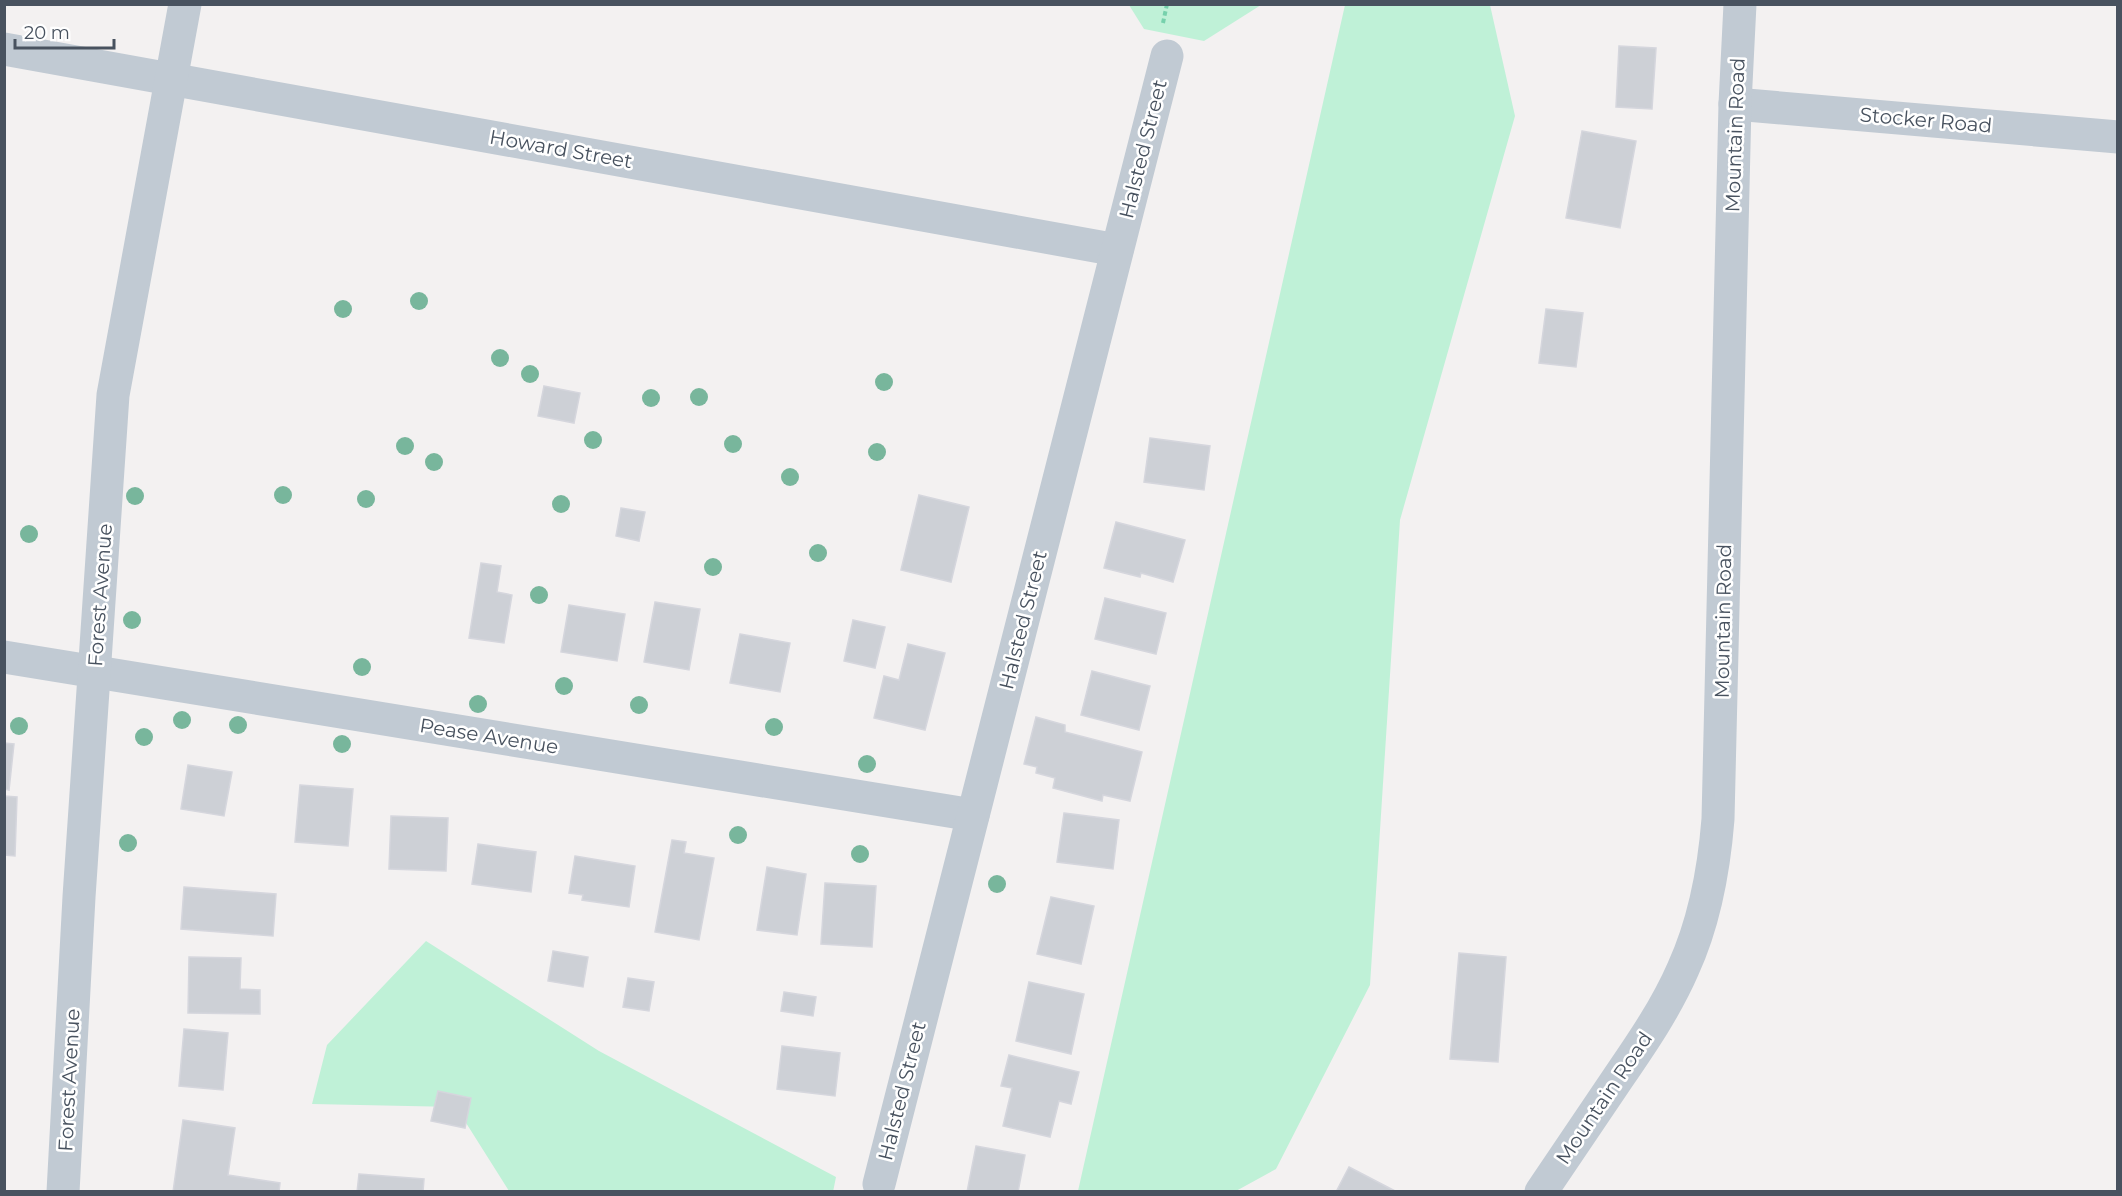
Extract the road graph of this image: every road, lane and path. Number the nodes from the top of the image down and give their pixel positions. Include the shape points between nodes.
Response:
1 (185, 4) edge
2 (1740, 4) edge
3 (4, 49) edge
4 (1167, 56) dead end
5 (171, 78) junction
6 (1735, 104) junction
7 (2118, 137) edge
8 (1117, 250) junction
9 (4, 657) edge
10 (96, 672) junction
11 (973, 815) junction
12 (879, 1184) dead end
13 (63, 1191) edge
14 (1541, 1191) edge

1 - 5 street, Forest Avenue
2 - 6 street, Mountain Road
3 - 5 street, Howard Street
4 - 8 street, Halsted Street
5 - 8 street, Howard Street
5 - 10 street, Forest Avenue via 113,396
6 - 7 street, Stocker Road
6 - 14 street, Mountain Road via 1715,856 1698,930 1666,1003
8 - 11 street, Halsted Street
9 - 10 street, Pease Avenue
10 - 11 street, Pease Avenue
10 - 13 street, Forest Avenue
11 - 12 street, Halsted Street

